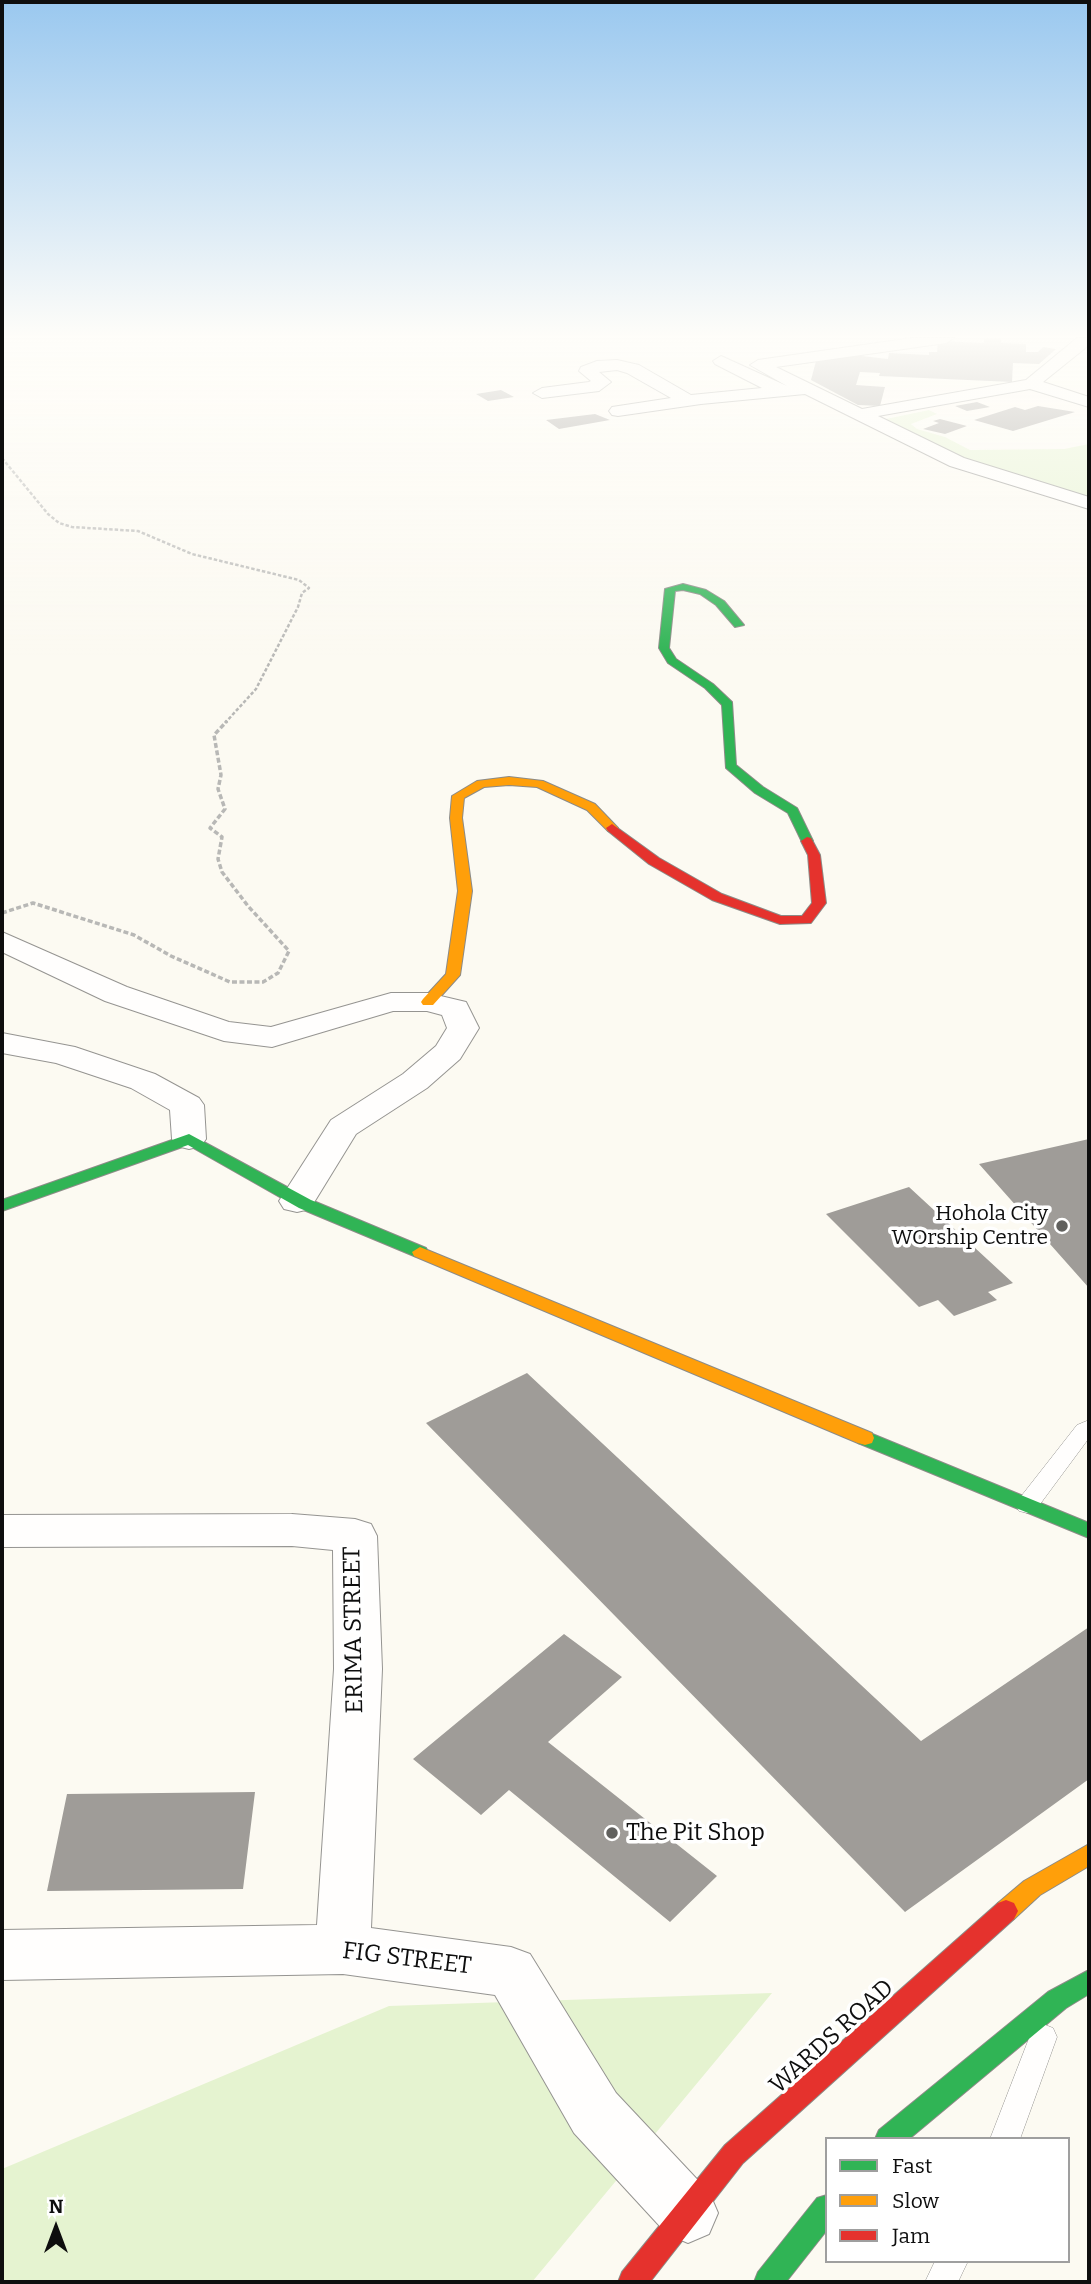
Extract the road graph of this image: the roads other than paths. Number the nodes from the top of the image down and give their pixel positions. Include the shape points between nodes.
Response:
1 (923, 445) edge
2 (1089, 503) edge
3 (740, 625) dead end
4 (2, 941) edge
5 (428, 1002) junction
6 (2, 1044) edge
7 (189, 1139) junction
8 (297, 1200) junction
9 (2, 1206) edge
10 (1089, 1427) edge
11 (1027, 1505) junction
12 (2, 1531) edge
13 (1089, 1531) edge
14 (1089, 1854) edge
15 (342, 1949) junction
16 (2, 1955) edge
17 (1089, 1981) edge
18 (1057, 2000) junction
19 (890, 2137) edge
20 (1006, 2137) edge
21 (825, 2211) edge
22 (688, 2213) junction
23 (952, 2263) edge
24 (632, 2282) edge
25 (768, 2282) edge
26 (940, 2282) edge

1 - 2 street via 957,462
3 - 5 street via 702,592 670,589 664,648 671,661 729,704 730,766 793,811 814,855 819,903 806,920 780,920 717,897 654,862 592,807 539,784 481,784 457,796 465,891 453,975
4 - 5 street via 116,994 224,1031 272,1037 391,1002
5 - 8 street via 455,1009 463,1028 448,1052 415,1081 343,1127
6 - 7 street via 63,1054 143,1082 187,1105
7 - 8 street
7 - 9 street
8 - 11 street
10 - 11 lane
11 - 13 street
12 - 15 street, ERIMA STREET via 292,1530 355,1536 358,1669
14 - 22 street, WARDS ROAD via 1032,1888 734,2154
15 - 16 street, FIG STREET
15 - 22 street, FIG STREET via 511,1972 595,2113
17 - 18 street
18 - 19 street
18 - 20 lane
21 - 25 street
22 - 24 street, WARDS ROAD
23 - 26 lane

